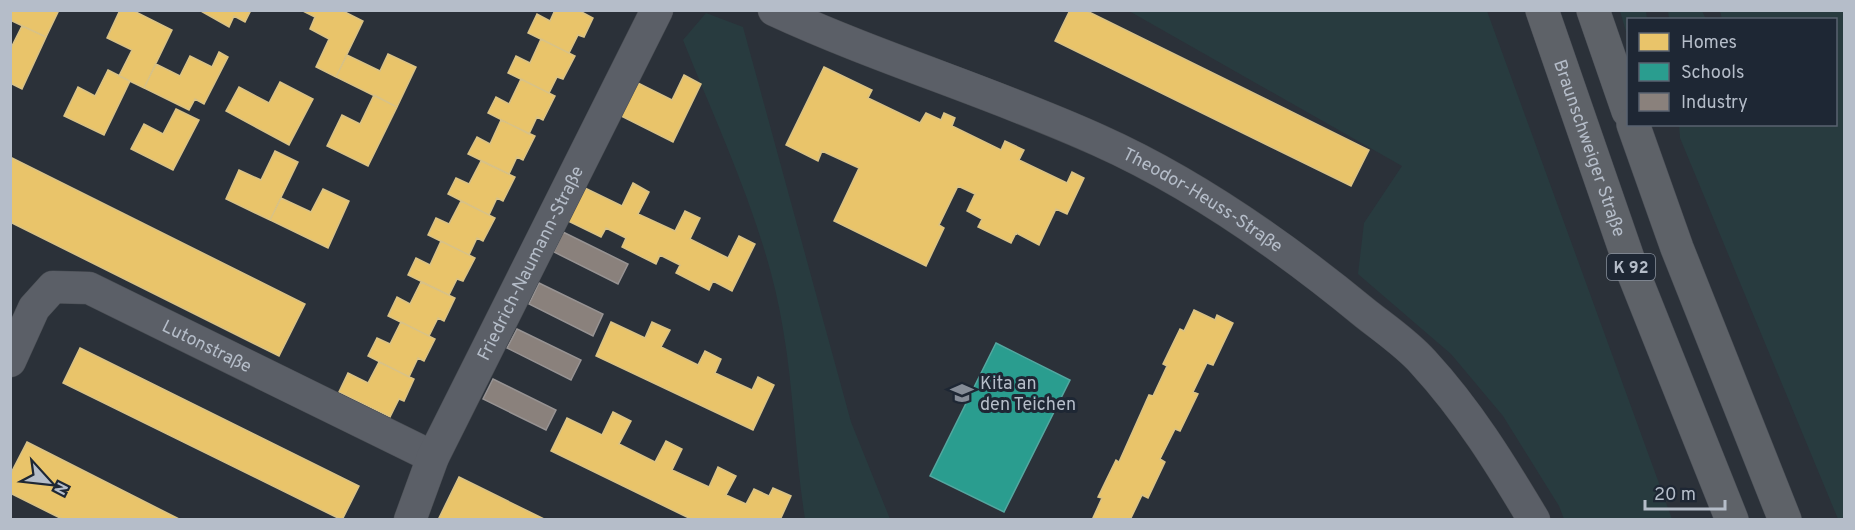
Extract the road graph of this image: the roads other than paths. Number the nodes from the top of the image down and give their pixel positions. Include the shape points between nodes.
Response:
1 (657, 10) edge
2 (774, 10) edge
3 (1542, 10) edge
4 (1593, 10) edge
5 (1627, 105) edge
6 (1634, 126) edge
7 (10, 361) edge
8 (433, 457) junction
9 (410, 519) edge
10 (1534, 519) edge
11 (1732, 519) edge
12 (1785, 519) edge

1 - 8 street, Friedrich-Naumann-Straße
2 - 10 street, Theodor-Heuss-Straße via 834,38 1100,140 1197,192 1320,277 1422,360 1478,427
3 - 11 highway, Braunschweiger Straße / K 92 via 1631,267
4 - 5 highway
6 - 12 highway, K 92 via 1677,248
7 - 8 street, Lutonstraße via 34,308 53,287 89,288
8 - 9 street, Friedrich-Naumann-Straße

